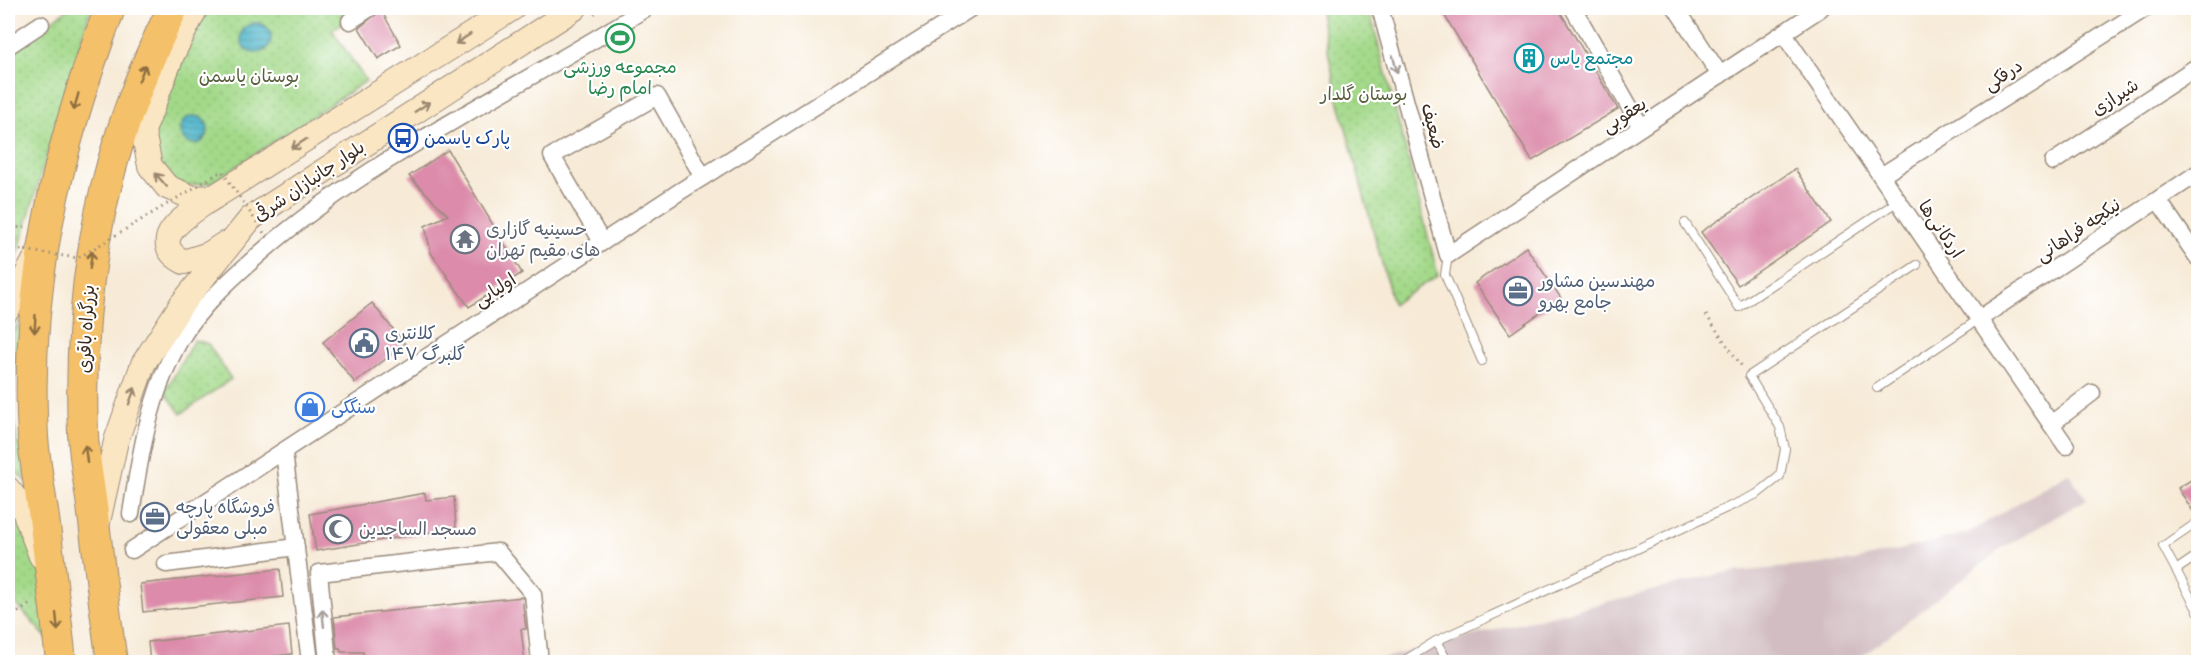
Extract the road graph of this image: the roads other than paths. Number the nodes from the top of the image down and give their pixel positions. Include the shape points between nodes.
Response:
1 (110, 8) edge
2 (173, 8) edge
3 (195, 8) edge
4 (370, 8) edge
5 (513, 8) edge
6 (575, 8) edge
7 (646, 8) edge
8 (969, 8) edge
9 (1380, 8) edge
10 (1573, 8) edge
11 (1676, 8) edge
12 (1821, 8) edge
13 (2146, 8) edge
14 (350, 21) dead end
15 (41, 24) dead end
16 (1783, 33) junction
17 (8, 46) edge
18 (2199, 66) edge
19 (1720, 75) junction
20 (1641, 127) junction
21 (2052, 162) dead end
22 (2199, 173) edge
23 (1881, 176) junction
24 (703, 177) junction
25 (214, 197) junction
26 (2158, 200) junction
27 (1898, 201) junction
28 (276, 202) junction
29 (1685, 223) dead end
30 (293, 226) junction
31 (236, 234) junction
32 (602, 242) junction
33 (42, 245) junction
34 (1448, 255) junction
35 (2199, 258) edge
36 (1917, 265) dead end
37 (8, 309) edge
38 (1979, 319) junction
39 (1482, 361) dead end
40 (1877, 388) dead end
41 (2091, 393) dead end
42 (2051, 424) junction
43 (2066, 446) dead end
44 (284, 452) junction
45 (8, 489) edge
46 (131, 514) dead end
47 (2199, 522) edge
48 (96, 533) junction
49 (296, 547) junction
50 (132, 550) dead end
51 (2199, 555) edge
52 (166, 564) dead end
53 (2176, 570) junction
54 (53, 588) junction
55 (2199, 589) edge
56 (2189, 595) junction
57 (2199, 611) edge
58 (1436, 641) junction
59 (62, 663) edge
60 (112, 663) edge
61 (310, 663) edge
62 (328, 663) edge
63 (540, 663) edge
64 (1402, 663) edge
65 (1448, 663) edge

1 -> 33 highway via 62,150
48 -> 2 highway, بزرگراه باقری via 83,435 82,342 95,229 126,111
25 -> 3 main road via 193,198 167,187 150,166 143,131
4 - 14 street
5 -> 25 main road, بلوار جانبازان شرقی
28 -> 6 main road, بلوار جانبازان شرقی
7 - 30 street via 470,110 304,215
8 - 24 street, اولیایی
9 -> 34 street, ضعیف
10 - 20 street
11 - 19 street
12 - 16 street, یعقوبی
13 - 23 street, درفکی
15 - 17 street
16 - 19 street, یعقوبی
16 - 23 street, اردکانی‌ها
18 - 21 street, شیرازی
19 - 20 street, یعقوبی
20 - 34 street, یعقوبی
22 - 26 street, نیکچه فراهانی
23 - 27 street, اردکانی‌ها
24 - 32 street, اولیایی
24 - 32 street via 657,96 552,156
25 - 31 main road, بلوار جانبازان شرقی via 177,223 169,233 168,247 174,257 184,262 196,260
26 - 35 street
26 - 38 street, نیکچه فراهانی
27 - 29 lane via 1739,307
27 - 38 street, اردکانی‌ها
28 - 30 street
28 - 31 main road, بلوار جانبازان شرقی via 251,218
30 - 46 street via 236,274 180,340 141,447
48 -> 31 main road, بلوار جانبازان شرقی via 116,441 143,364 181,305
32 - 44 street, اولیایی
33 - 37 main road
33 -> 54 highway via 36,297 33,415
34 - 39 lane via 1445,275
36 - 58 lane via 1749,376 1780,427 1785,449 1780,476 1757,494
38 - 40 lane
38 - 42 street, اردکانی‌ها
41 - 42 street
42 - 43 street, اردکانی‌ها
44 - 49 street
44 - 50 street, اولیایی
45 - 54 main road via 23,508
47 - 53 lane via 2163,546
48 - 60 highway, بزرگراه باقری
49 - 52 street
49 - 61 street
51 - 53 lane
53 - 56 lane
54 -> 59 highway
55 - 56 lane
56 - 57 lane
58 - 64 lane
58 - 65 lane
62 -> 63 street via 319,573 498,552 533,594

